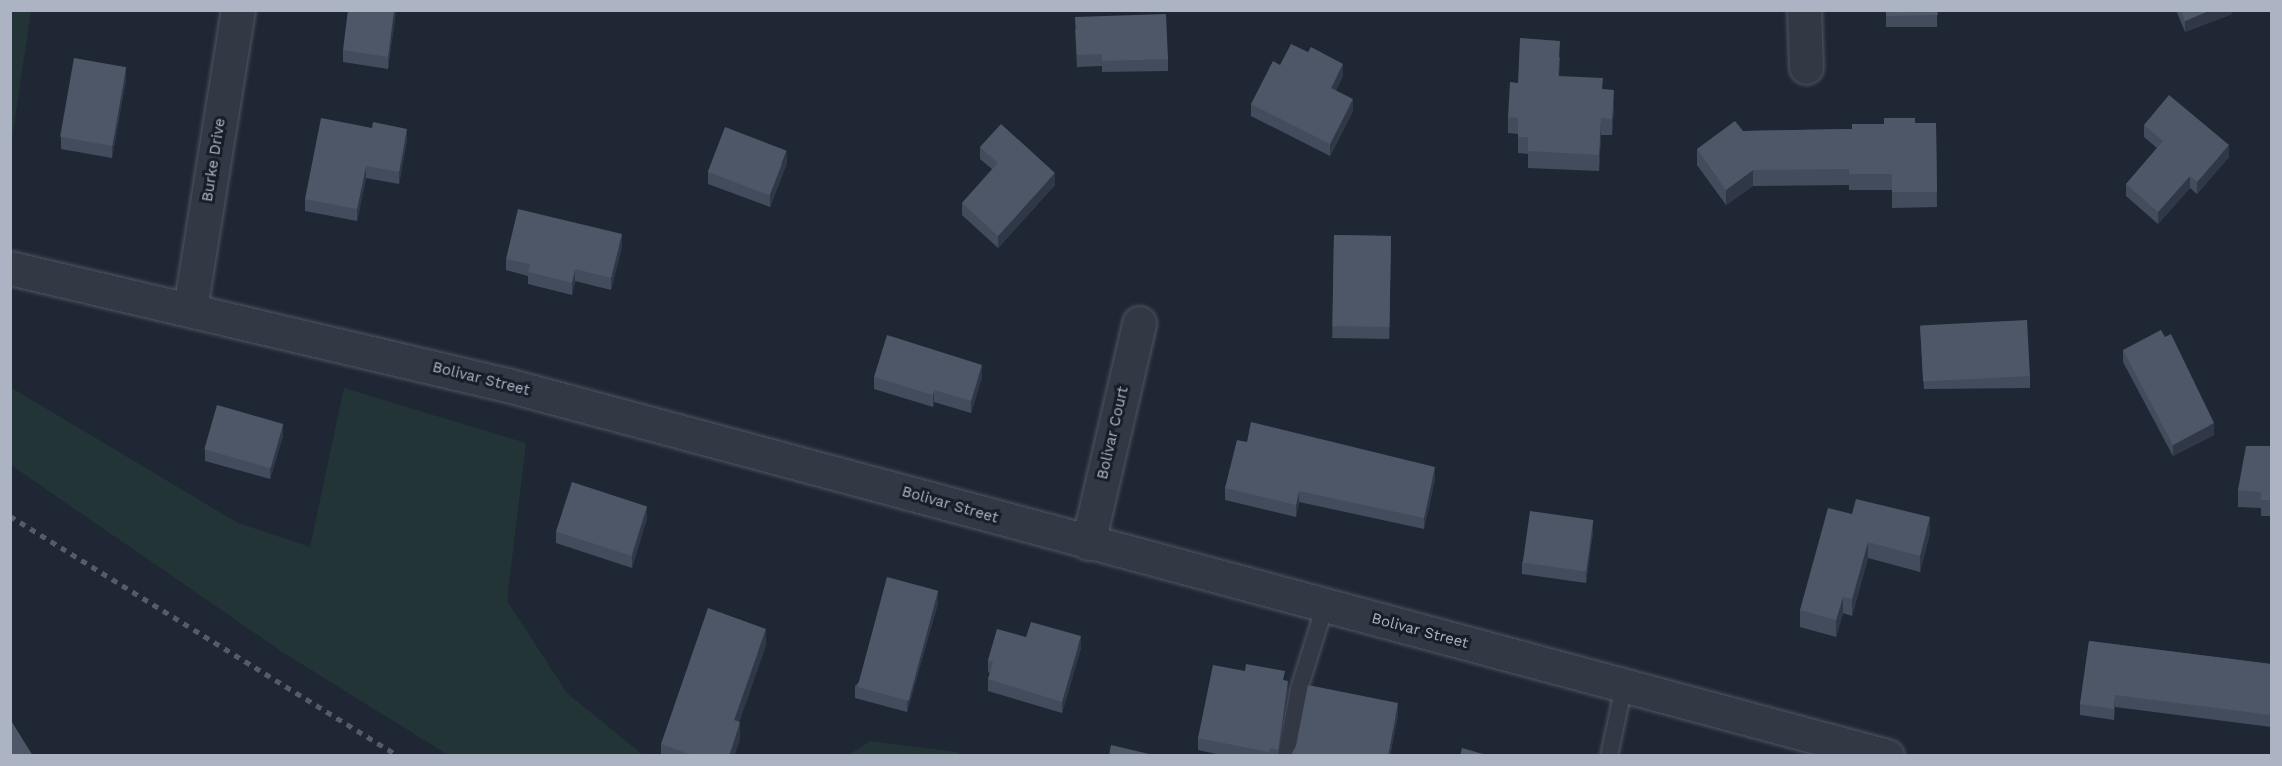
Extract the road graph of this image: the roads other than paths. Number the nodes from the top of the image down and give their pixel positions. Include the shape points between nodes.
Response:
1 (238, 10) edge
2 (1804, 10) edge
3 (1806, 67) dead end
4 (10, 268) edge
5 (190, 309) junction
6 (1139, 323) dead end
7 (1088, 543) junction
8 (1325, 606) junction
9 (1624, 686) junction
10 (1286, 756) edge
11 (1609, 756) edge
12 (1887, 756) edge

1 - 5 street, Burke Drive
2 - 3 street
4 - 5 street, Bolivar Street
5 - 7 street, Bolivar Street via 507,385
6 - 7 street, Bolivar Court
7 - 8 street, Bolivar Street
8 - 9 street, Bolivar Street
8 - 10 lane via 1299,689
9 - 11 lane
9 - 12 street, Bolivar Street

